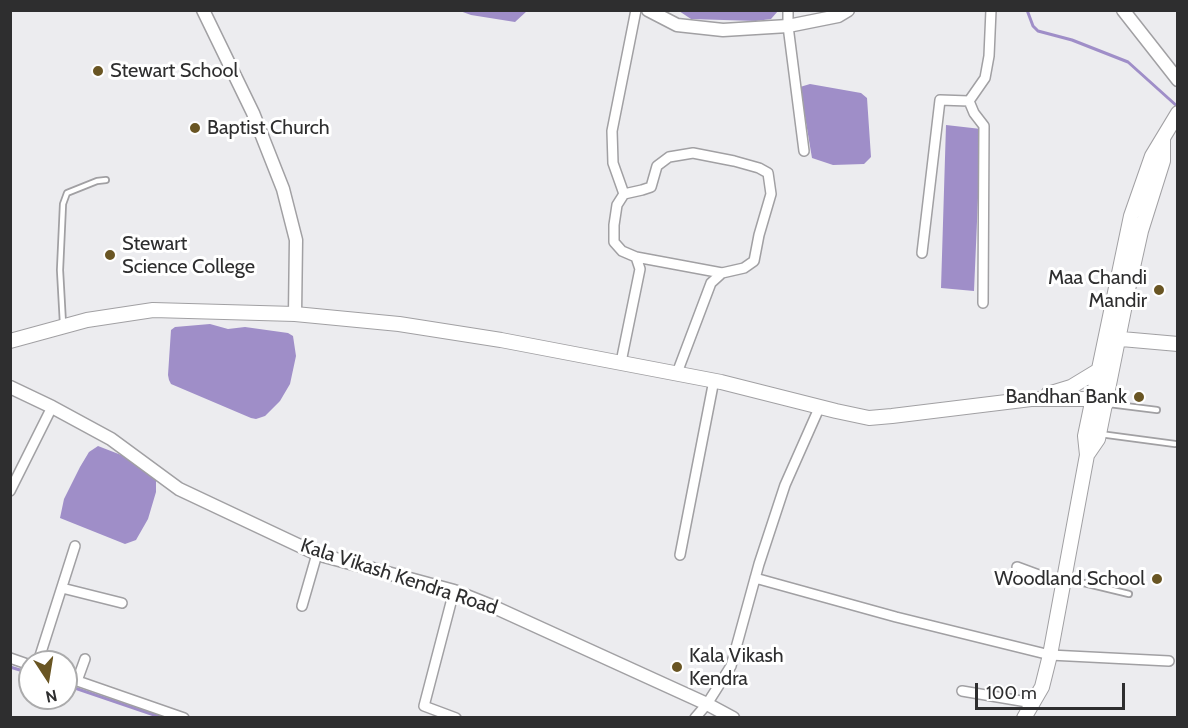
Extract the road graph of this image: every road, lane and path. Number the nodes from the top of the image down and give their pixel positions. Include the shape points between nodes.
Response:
1 (203, 10) edge
2 (636, 10) edge
3 (648, 10) edge
4 (788, 10) edge
5 (848, 10) edge
6 (991, 10) edge
7 (1123, 10) edge
8 (788, 26) junction
9 (1178, 80) edge
10 (969, 101) junction
11 (1177, 113) edge
12 (804, 151) dead end
13 (106, 180) dead end
14 (624, 194) junction
15 (922, 253) dead end
16 (636, 257) junction
17 (722, 273) junction
18 (983, 303) dead end
19 (295, 314) junction
20 (63, 327) junction
21 (1112, 338) junction
22 (10, 341) edge
23 (1178, 344) edge
24 (621, 362) junction
25 (1099, 370) junction
26 (677, 373) junction
27 (714, 380) junction
28 (10, 387) edge
29 (1031, 399) junction
30 (1100, 401) junction
31 (820, 406) junction
32 (52, 407) junction
33 (1157, 410) dead end
34 (1099, 434) junction
35 (1175, 444) dead end
36 (1087, 454) junction
37 (10, 491) edge
38 (75, 546) dead end
39 (317, 554) junction
40 (680, 555) dead end
41 (1017, 567) dead end
42 (755, 578) junction
43 (1064, 581) junction
44 (62, 588) junction
45 (454, 591) junction
46 (1128, 594) dead end
47 (122, 603) dead end
48 (302, 606) dead end
49 (42, 650) edge
50 (1050, 656) junction
51 (85, 659) dead end
52 (1169, 662) dead end
53 (78, 678) edge
54 (78, 681) edge
55 (962, 691) dead end
56 (1033, 703) junction
57 (707, 704) junction
58 (184, 717) edge
59 (456, 717) edge
60 (695, 717) edge
61 (733, 717) edge
62 (1024, 717) edge

1 - 19 street via 253,113 283,189 297,240
2 - 14 street via 612,131 613,163
3 - 8 street via 677,25 723,30
4 - 8 street
5 - 8 street via 838,16
6 - 10 street via 985,78
7 - 9 street
8 - 12 street
10 - 15 street via 940,100
10 - 18 street via 984,126
11 - 21 main road via 1152,156 1131,216
13 - 20 lane via 67,193 63,204
14 - 16 street via 617,205 614,242
14 - 17 street via 651,186 657,166 669,157 693,153 768,172 771,194 754,261 744,268
16 - 17 street
16 - 24 street via 640,269
17 - 26 street via 711,283
19 - 20 main road via 153,310
19 - 24 main road via 421,328
20 - 22 main road
21 - 23 main road
21 - 25 main road
21 - 30 main road
24 - 26 main road
25 - 29 main road via 1071,387
25 - 30 main road
26 - 27 main road
27 - 31 main road
27 - 40 street
28 - 32 street, Kala Vikash Kendra Road
29 - 30 main road
29 - 31 main road via 869,418
30 - 33 lane
30 - 34 main road
30 - 36 main road via 1085,436
31 - 42 street via 785,485
32 - 37 street
32 - 39 street, Kala Vikash Kendra Road via 111,439 179,489
34 - 35 lane
34 - 36 main road
36 - 43 main road
38 - 44 street
39 - 45 street, Kala Vikash Kendra Road
39 - 48 street
41 - 43 street
42 - 50 street
42 - 57 street via 731,666
43 - 46 lane
43 - 50 main road
44 - 47 street
44 - 49 street
45 - 57 street, Kala Vikash Kendra Road
45 - 59 street via 424,706
50 - 52 street
50 - 56 main road via 1042,687
51 - 53 street
54 - 58 street
55 - 56 street
56 - 62 main road
57 - 60 street
57 - 61 street, Kala Vikash Kendra Road

